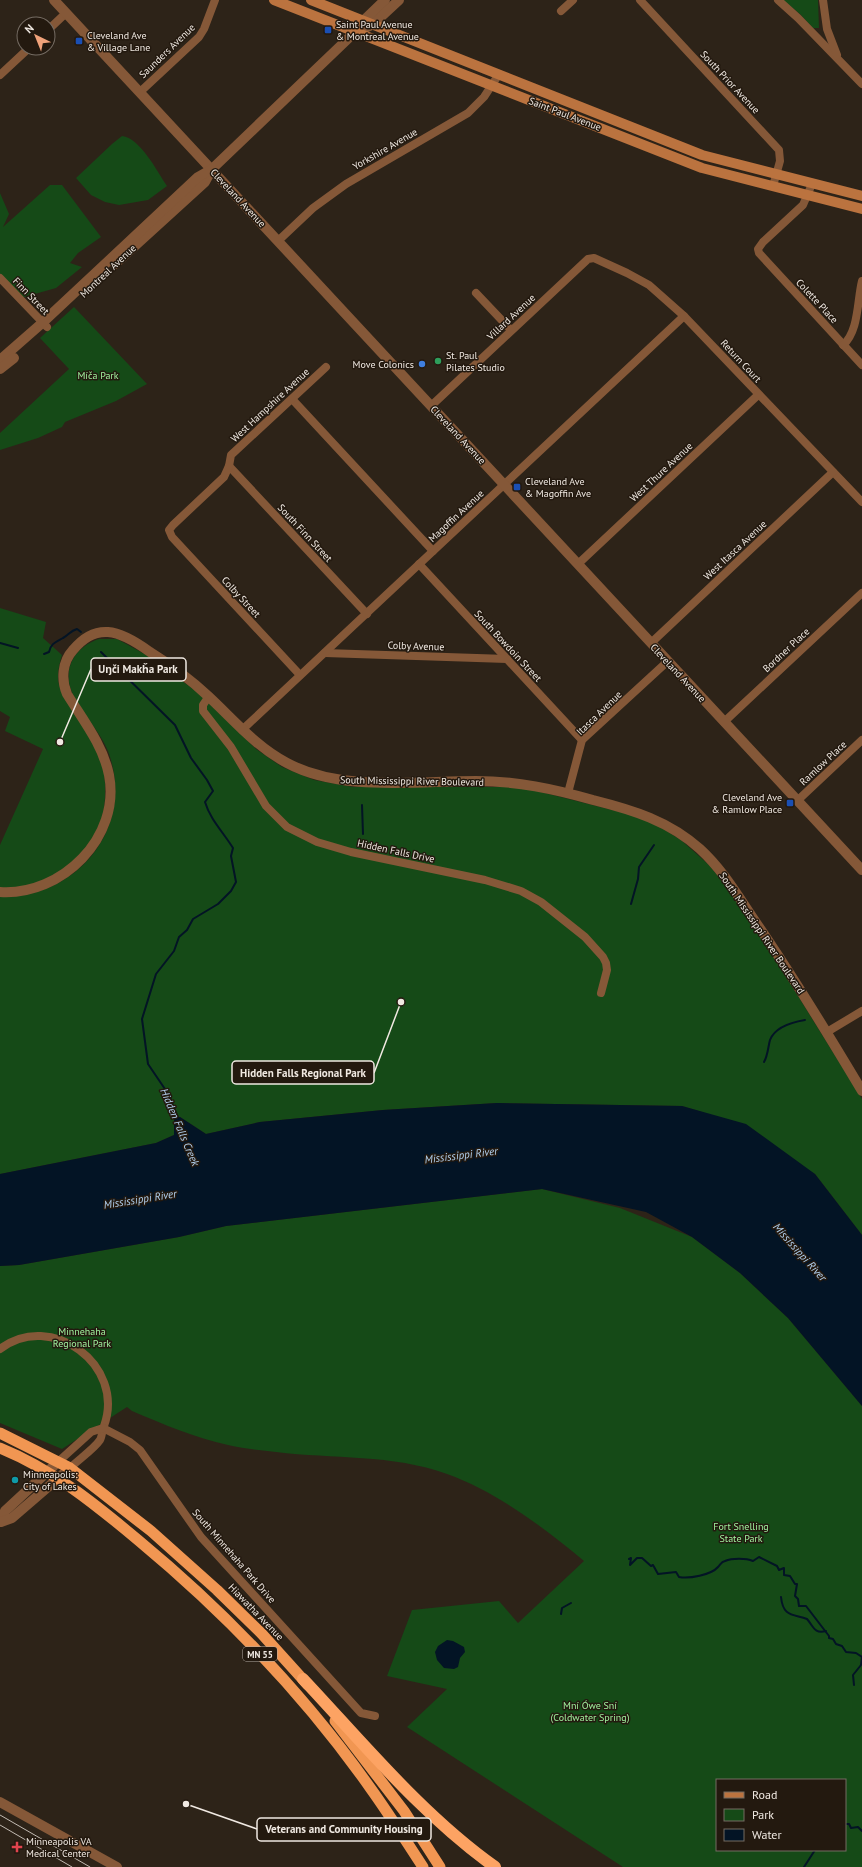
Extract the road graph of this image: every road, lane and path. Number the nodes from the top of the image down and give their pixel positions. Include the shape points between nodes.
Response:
1 (54, 0) edge
2 (215, 0) edge
3 (274, 0) edge
4 (311, 0) edge
5 (385, 0) edge
6 (399, 0) edge
7 (573, 0) edge
8 (640, 0) edge
9 (778, 0) edge
10 (823, 0) edge
11 (561, 11) dead end
12 (66, 13) junction
13 (56, 22) edge
14 (368, 23) junction
15 (355, 32) junction
16 (20, 56) edge
17 (841, 62) junction
18 (499, 74) junction
19 (0, 75) edge
20 (862, 84) edge
21 (492, 86) junction
22 (140, 92) junction
23 (212, 169) junction
24 (776, 174) junction
25 (812, 184) junction
26 (773, 186) junction
27 (808, 195) junction
28 (862, 196) edge
29 (862, 209) edge
30 (278, 241) junction
31 (588, 259) joint
32 (0, 278) edge
33 (862, 281) edge
34 (476, 293) dead end
35 (684, 316) junction
36 (45, 325) junction
37 (511, 330) junction
38 (843, 345) junction
39 (0, 360) edge
40 (862, 365) edge
41 (326, 367) dead end
42 (0, 369) edge
43 (758, 395) junction
44 (292, 399) junction
45 (431, 406) junction
46 (229, 466) junction
47 (833, 472) junction
48 (504, 484) junction
49 (862, 502) edge
50 (169, 530) joint
51 (433, 551) junction
52 (419, 564) junction
53 (578, 564) junction
54 (862, 593) edge
55 (367, 614) junction
56 (651, 643) junction
57 (324, 653) junction
58 (507, 659) junction
59 (668, 662) junction
60 (300, 676) junction
61 (209, 696) junction
62 (724, 722) junction
63 (242, 730) junction
64 (582, 740) junction
65 (862, 740) edge
66 (568, 793) junction
67 (798, 801) junction
68 (862, 869) edge
69 (0, 892) edge
70 (601, 993) dead end
71 (862, 1011) edge
72 (826, 1032) junction
73 (862, 1091) edge
74 (0, 1349) edge
75 (103, 1428) junction
76 (0, 1433) edge
77 (0, 1448) edge
78 (59, 1461) junction
79 (70, 1468) junction
80 (48, 1472) junction
81 (58, 1478) junction
82 (6, 1512) edge
83 (0, 1522) edge
84 (303, 1679) junction
85 (375, 1716) dead end
86 (0, 1802) edge
87 (117, 1867) edge
88 (423, 1867) edge
89 (440, 1867) edge
90 (494, 1867) edge

1 - 12 street, Cleveland Avenue
2 - 22 street, Saunders Avenue via 199,37
3 - 15 main road, Saint Paul Avenue
4 - 14 main road, Saint Paul Avenue
5 - 14 street, Montreal Avenue
6 - 14 street, Montreal Avenue
7 - 11 street
8 - 24 street, South Prior Avenue via 776,146 780,155
9 - 17 street
10 - 17 street via 827,29
12 - 13 street
12 - 22 street, Cleveland Avenue
14 - 15 street, Montreal Avenue
14 - 18 main road, Saint Paul Avenue
15 - 21 main road, Saint Paul Avenue
15 - 23 street, Montreal Avenue
16 - 19 street
17 - 20 street
18 - 21 street, Yorkshire Avenue
18 - 24 main road, Saint Paul Avenue via 702,155
21 - 26 main road, Saint Paul Avenue via 702,168
21 - 30 street, Yorkshire Avenue via 468,113 338,189 313,208
22 - 23 street, Cleveland Avenue
23 - 30 street, Cleveland Avenue
23 - 36 street, Montreal Avenue via 198,177
24 - 25 main road, Saint Paul Avenue
24 - 26 street, South Prior Avenue
25 - 27 street
25 - 28 main road, Saint Paul Avenue
26 - 27 main road, Saint Paul Avenue
27 - 29 main road, Saint Paul Avenue
27 - 38 street, Colette Place via 803,204 758,249
30 - 45 street, Cleveland Avenue
31 - 35 street, Return Court via 594,258 605,262 648,285
31 - 37 street, Villard Avenue
32 - 36 street, Finn Street
33 - 38 street via 854,330 850,339
34 - 37 street
35 - 43 street, Return Court
35 - 48 street, Magoffin Avenue
36 - 39 street, Montreal Avenue
36 - 42 street, Montreal Avenue
37 - 45 street, Villard Avenue
38 - 40 street, Colette Place
41 - 44 street, West Hampshire Avenue
43 - 47 street, Return Court
43 - 53 street, West Thure Avenue
44 - 46 street, West Hampshire Avenue via 231,455
44 - 51 street
45 - 48 street, Cleveland Avenue
46 - 50 street, West Hampshire Avenue via 224,477
46 - 55 street, South Finn Street
47 - 49 street, Return Court
47 - 56 street, West Itasca Avenue
48 - 51 street, Magoffin Avenue
48 - 53 street, Cleveland Avenue
50 - 60 street, Colby Street via 172,537
51 - 52 street, Magoffin Avenue
52 - 55 street, Magoffin Avenue
52 - 58 street, South Bowdoin Street
53 - 56 street, Cleveland Avenue
54 - 62 street, Bordner Place
55 - 57 street, Magoffin Avenue
56 - 59 street, Cleveland Avenue
57 - 58 street, Colby Avenue
57 - 60 street, Magoffin Avenue
58 - 64 street, South Bowdoin Street
59 - 62 street, Cleveland Avenue
59 - 64 street, Itasca Avenue
60 - 63 street, Magoffin Avenue
61 - 63 street, South Mississippi River Boulevard
61 - 69 street, South Mississippi River Boulevard via 190,679 142,646 116,634 93,634 80,642 69,654 64,686 99,745 106,762 110,795 107,818 97,841 86,856 67,872 43,884 17,891
61 - 70 street, Hidden Falls Drive via 203,705 204,711 231,747 266,806 287,827 317,842 351,852 485,880 522,891 542,902 585,937 603,957 607,970
62 - 67 street, Cleveland Avenue
63 - 66 street, South Mississippi River Boulevard via 286,763 312,774 337,780 500,782 538,786
64 - 66 street, Itasca Avenue
65 - 67 street, Ramlow Place
66 - 72 street, South Mississippi River Boulevard via 651,817 699,848 725,876 788,969
67 - 68 street, Cleveland Avenue
71 - 72 street
72 - 73 street, South Mississippi River Boulevard
74 - 75 street via 15,1340 39,1335 57,1339 80,1350 97,1366 105,1384 108,1399
75 - 78 street via 91,1432
75 - 79 street via 100,1440
75 - 85 street, South Minnehaha Park Drive via 140,1450 201,1536 361,1713
76 - 78 highway, Hiawatha Avenue / MN 55
77 - 80 highway, MN 55
78 - 79 highway, Hiawatha Avenue / MN 55
78 - 80 street
79 - 81 street
79 - 84 highway, Hiawatha Avenue / MN 55 via 181,1556 262,1634
80 - 81 highway, MN 55
80 - 82 street
81 - 82 street
81 - 88 highway, MN 55 via 88,1499 157,1556 238,1630 340,1747
82 - 83 street
84 - 89 highway, Hiawatha Avenue via 404,1811
84 - 90 highway, MN 55 via 410,1794
86 - 87 street

